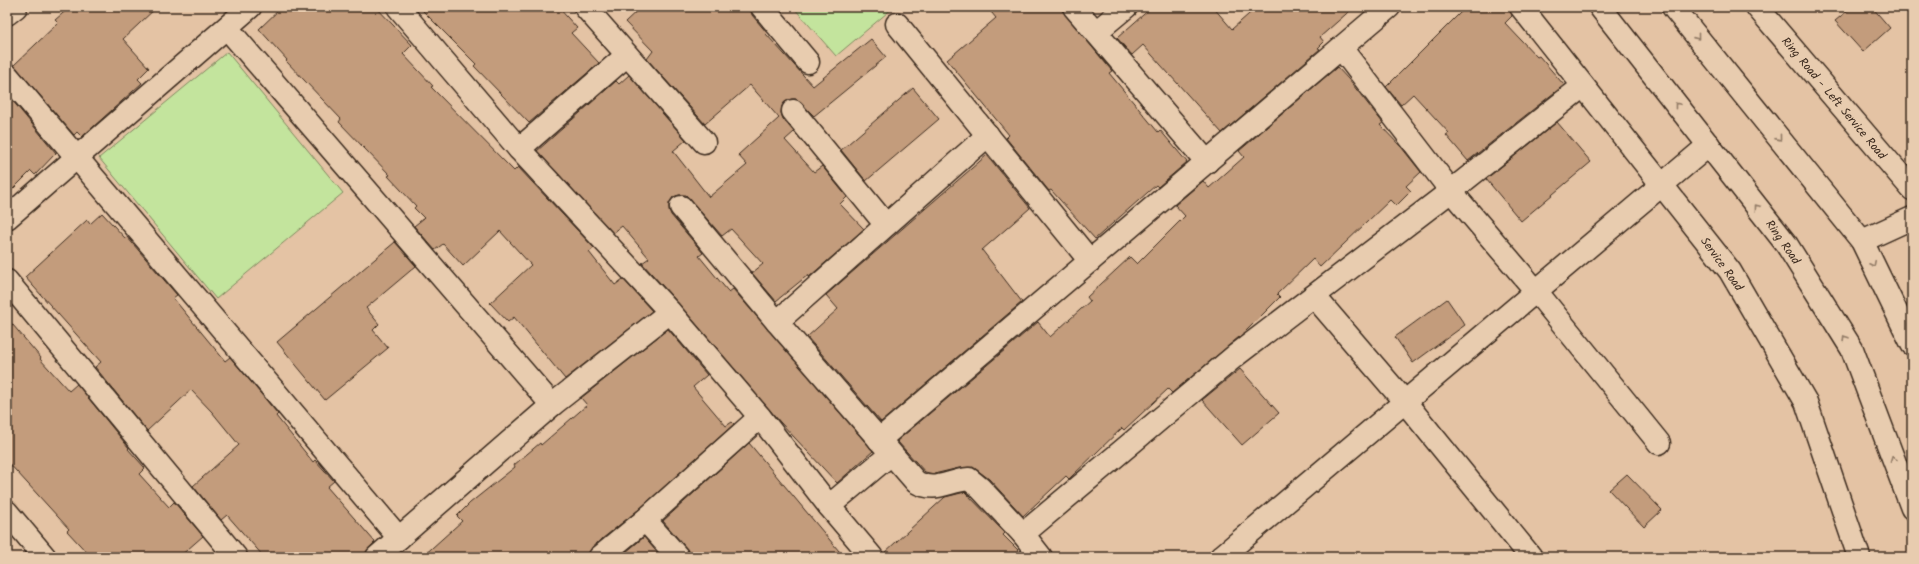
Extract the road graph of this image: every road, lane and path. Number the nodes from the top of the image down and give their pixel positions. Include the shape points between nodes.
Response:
1 (16, 7) edge
2 (250, 7) edge
3 (398, 7) edge
4 (585, 7) edge
5 (762, 7) edge
6 (1074, 7) edge
7 (1126, 7) edge
8 (1389, 7) edge
9 (1521, 7) edge
10 (1600, 7) edge
11 (1673, 7) edge
12 (1757, 7) edge
13 (7, 14) edge
14 (897, 24) dead end
15 (227, 28) junction
16 (1096, 32) junction
17 (1341, 48) junction
18 (627, 55) junction
19 (808, 62) dead end
20 (7, 76) edge
21 (1583, 86) junction
22 (792, 111) dead end
23 (988, 135) junction
24 (704, 142) dead end
25 (1709, 145) junction
26 (519, 150) junction
27 (77, 158) junction
28 (1207, 162) junction
29 (1661, 185) junction
30 (1912, 189) edge
31 (1451, 192) junction
32 (681, 207) dead end
33 (7, 218) edge
34 (1912, 218) edge
35 (886, 225) junction
36 (1862, 241) junction
37 (1090, 261) junction
38 (7, 281) edge
39 (1536, 291) junction
40 (1314, 296) junction
41 (670, 312) junction
42 (777, 322) junction
43 (1912, 344) edge
44 (1405, 402) junction
45 (552, 405) junction
46 (760, 417) junction
47 (1659, 443) dead end
48 (885, 447) junction
49 (829, 506) junction
50 (1912, 508) edge
51 (7, 512) edge
52 (645, 520) junction
53 (1023, 534) junction
54 (399, 538) junction
55 (45, 557) edge
56 (236, 557) edge
57 (377, 557) edge
58 (600, 557) edge
59 (678, 557) edge
60 (872, 557) edge
61 (1041, 557) edge
62 (1221, 557) edge
63 (1531, 557) edge
64 (1859, 557) edge

1 - 13 street
2 - 15 street
3 - 26 street
4 - 18 street
5 - 19 street
6 - 16 street
7 - 16 street
8 - 17 street
9 - 21 street, Service Road
25 -> 10 street, Ring Road
11 -> 36 street
12 - 30 street, Ring Road - Left Service Road
14 - 23 street
15 - 27 street
15 - 45 street
16 - 28 street
17 - 28 street
17 - 31 street
18 - 24 street
18 - 26 street
20 - 27 street
21 - 29 street, Service Road
21 - 31 street
22 - 35 street
23 - 35 street
23 - 37 street
25 - 29 street
50 -> 25 street, Ring Road via 1852,349 1787,245
26 - 41 street
27 - 33 street
27 - 54 street
28 - 37 street
29 - 39 street
29 - 64 street, Service Road via 1730,271 1806,402
31 - 39 street
31 - 40 street
32 - 42 street
34 - 36 street
35 - 42 street
36 -> 43 street
37 - 48 street
38 - 56 street
39 - 44 street
39 - 47 street
40 - 44 street
40 - 53 street via 1235,356
41 - 45 street
41 - 46 street
42 - 48 street
44 - 62 street
44 - 63 street
45 - 54 street
46 - 49 street
46 - 52 street
48 - 49 street
48 - 53 street via 916,482 923,486 932,488 955,480 969,479
49 - 60 street
51 - 55 street
52 - 58 street
52 - 59 street
53 - 61 street
54 - 57 street

